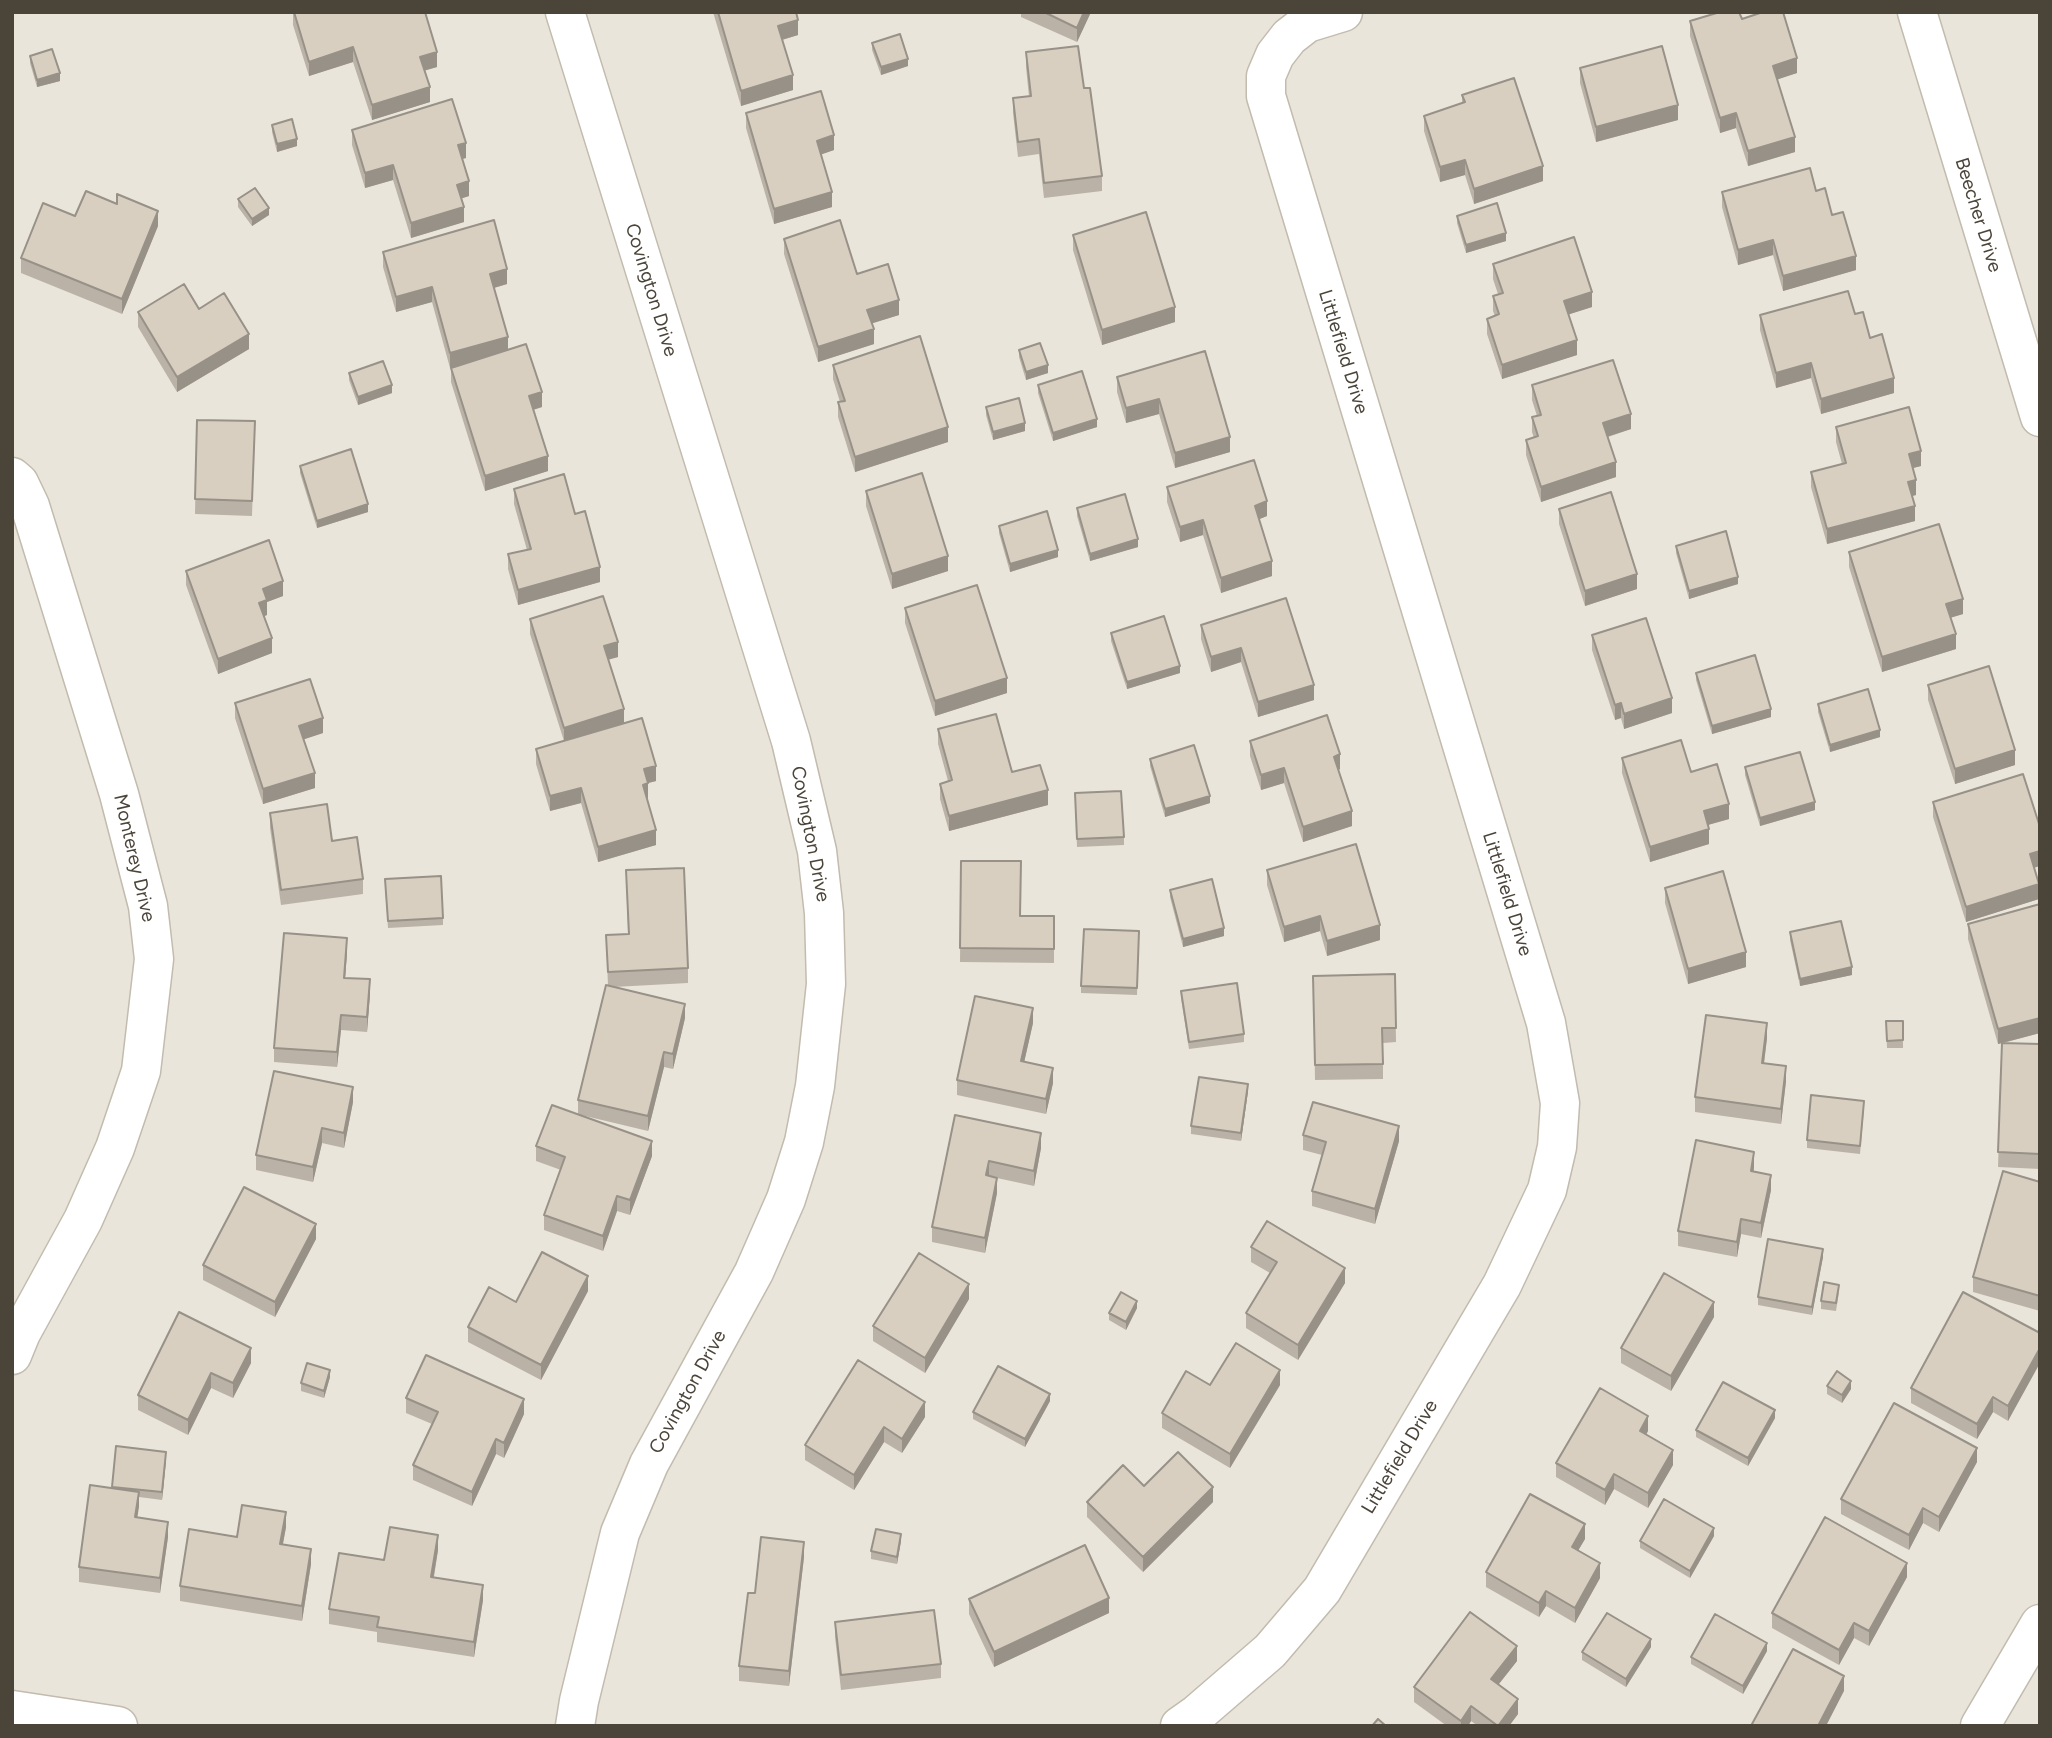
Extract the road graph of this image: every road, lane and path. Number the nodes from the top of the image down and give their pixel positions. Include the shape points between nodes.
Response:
1 (565, 12) edge
2 (1343, 12) edge
3 (1917, 12) edge
4 (2040, 417) edge
5 (12, 477) edge
6 (12, 1355) edge
7 (2040, 1624) edge
8 (12, 1710) edge
9 (118, 1726) edge
10 (575, 1726) edge
11 (1180, 1726) edge
12 (1980, 1726) edge

1 - 10 street, Covington Drive via 791,741 817,851 826,984 815,1086 786,1199 754,1272 649,1464 620,1533
2 - 11 street, Littlefield Drive via 1307,23 1289,37 1266,76 1266,96 1546,1023 1560,1103 1557,1147 1547,1190 1502,1285 1322,1590 1270,1651
3 - 4 street, Beecher Drive
5 - 6 street, Monterey Drive via 30,506 119,794 148,906 154,959 141,1071 115,1148
7 - 12 street
8 - 9 street

